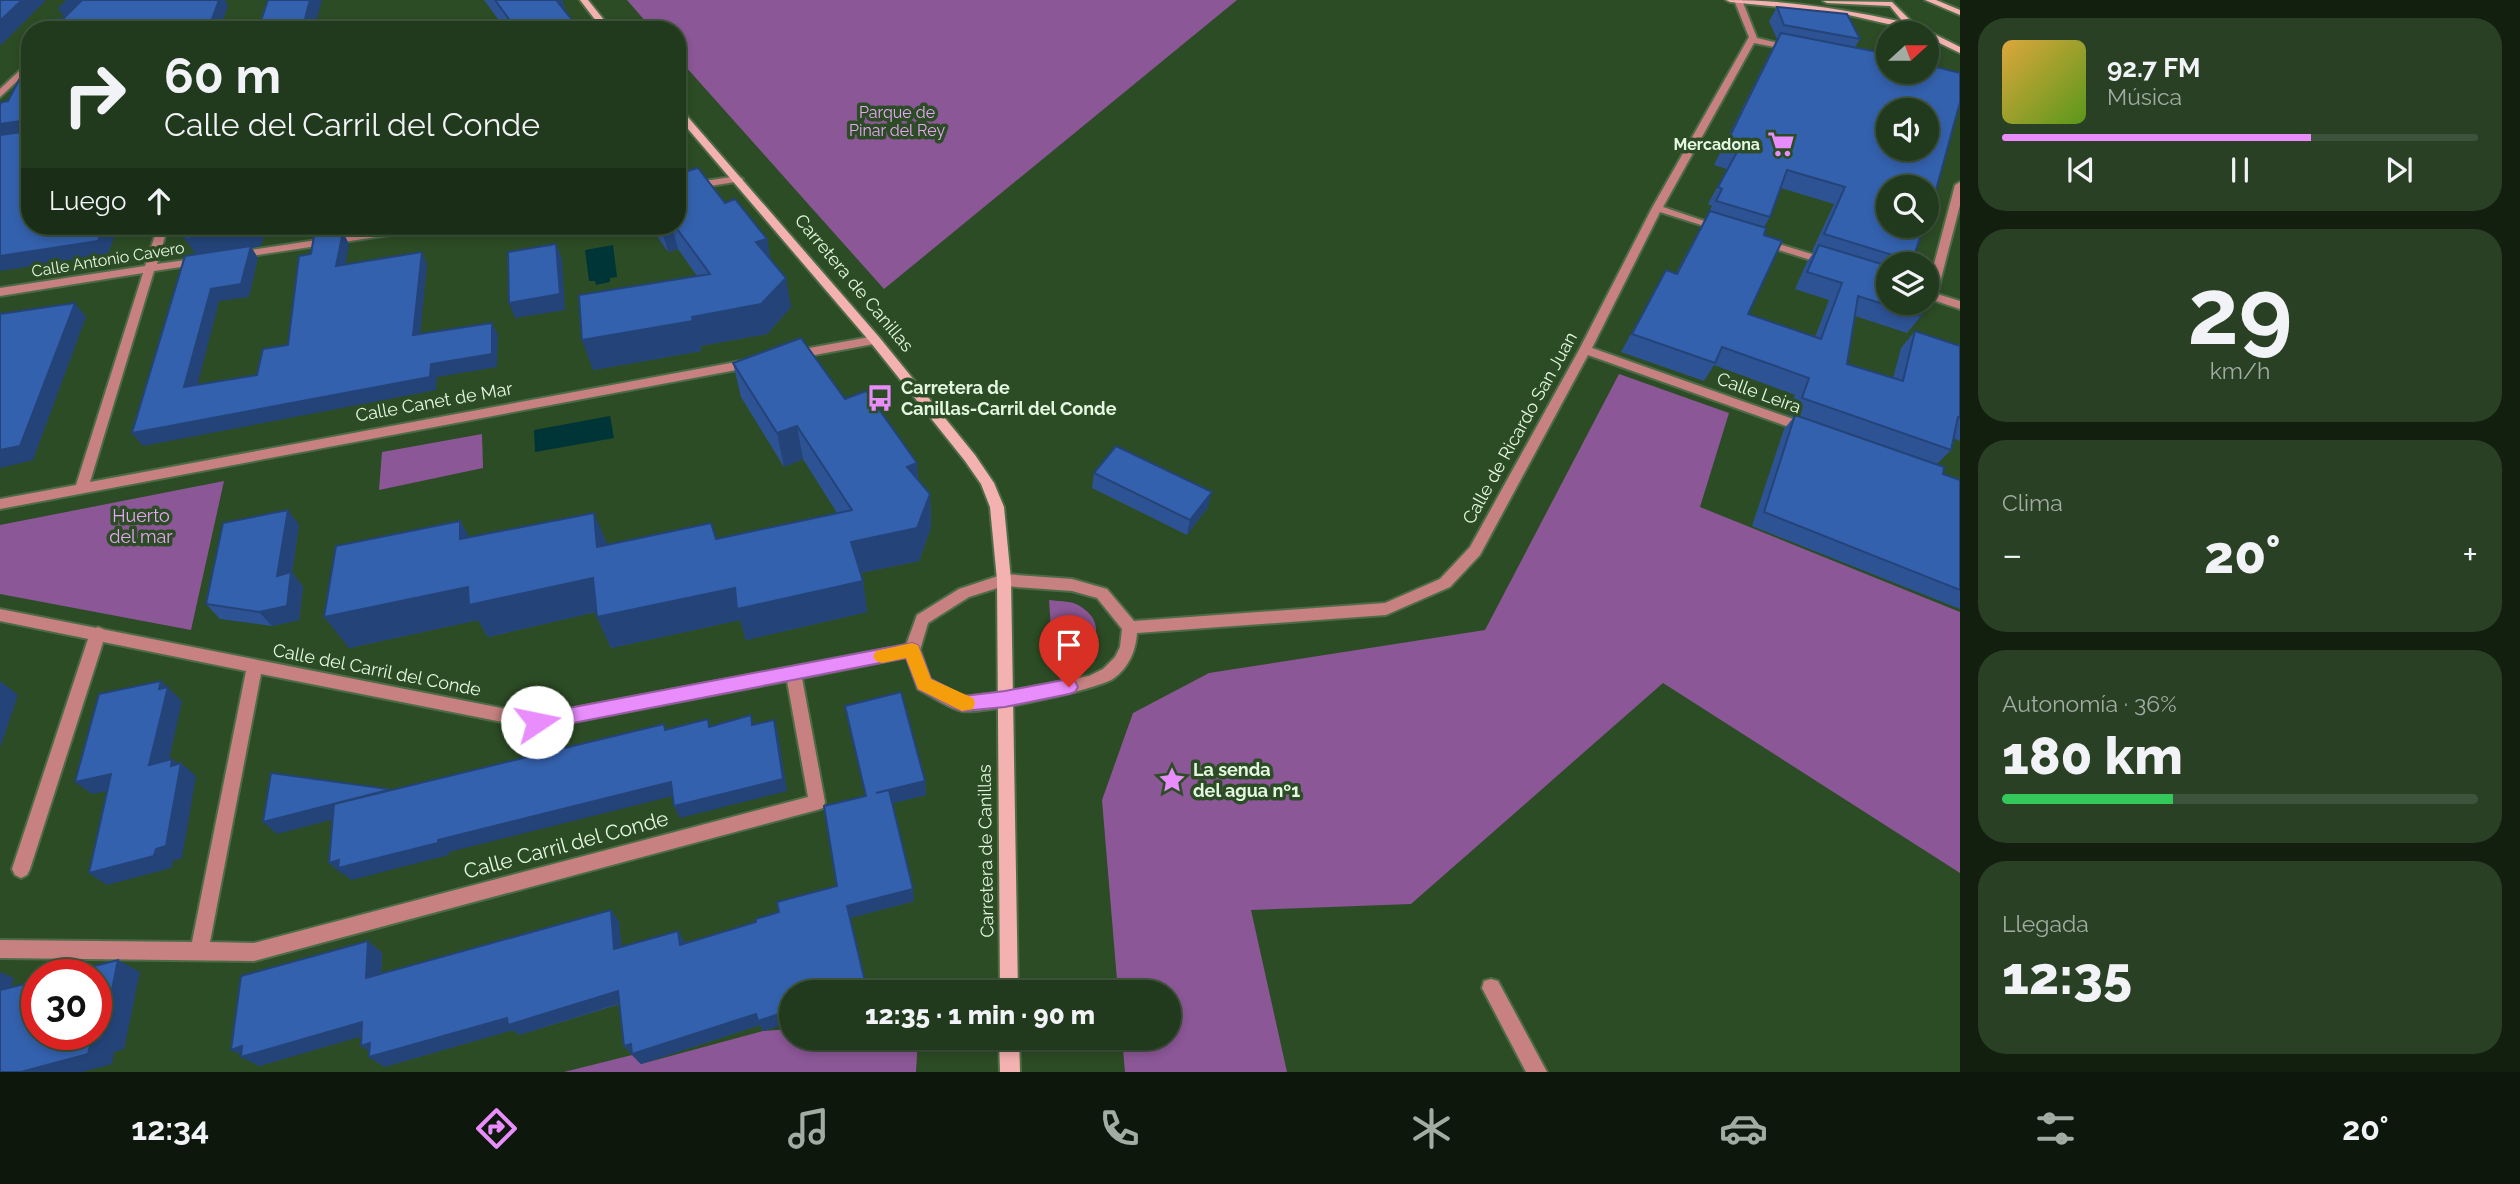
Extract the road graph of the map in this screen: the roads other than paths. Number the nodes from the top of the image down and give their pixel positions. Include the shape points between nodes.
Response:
1 (584, 0) edge
2 (1730, 0) edge
3 (1738, 0) edge
4 (1805, 0) edge
5 (1929, 0) edge
6 (1893, 2) edge
7 (1960, 13) edge
8 (601, 21) edge
9 (1887, 21) edge
10 (1907, 21) edge
11 (1751, 40) junction
12 (1939, 40) edge
13 (1806, 50) edge
14 (1960, 50) edge
15 (21, 73) edge
16 (0, 94) edge
17 (686, 120) edge
18 (738, 179) junction
19 (1960, 185) edge
20 (686, 187) edge
21 (1657, 208) junction
22 (1733, 232) edge
23 (160, 235) edge
24 (369, 235) edge
25 (1746, 236) edge
26 (229, 256) edge
27 (216, 258) edge
28 (1939, 260) edge
29 (1837, 265) edge
30 (149, 268) junction
31 (0, 292) edge
32 (1939, 298) edge
33 (1960, 305) edge
34 (875, 340) junction
35 (1585, 350) junction
36 (1818, 433) edge
37 (82, 487) junction
38 (0, 504) edge
39 (1004, 580) junction
40 (0, 615) edge
41 (1130, 627) junction
42 (98, 633) junction
43 (912, 650) junction
44 (255, 666) junction
45 (793, 673) junction
46 (1005, 699) junction
47 (21, 869) dead end
48 (0, 949) edge
49 (199, 951) junction
50 (1009, 980) edge
51 (1491, 988) dead end
52 (1009, 1050) edge
53 (1010, 1072) edge
54 (1537, 1072) edge

1 - 8 street
2 - 3 street
3 - 9 street
3 - 11 street
4 - 6 street
5 - 7 street
6 - 10 street
11 - 13 street
11 - 21 street, Calle de Ricardo San Juan
12 - 14 street
15 - 16 street
17 - 18 street, Carretera de Canillas
18 - 20 street
18 - 34 street, Carretera de Canillas
19 - 28 street
21 - 22 street
21 - 35 street, Calle de Ricardo San Juan
23 - 30 street
24 - 26 street
25 - 29 street
27 - 30 street, Calle Antonio Cavero
30 - 31 street, Calle Antonio Cavero
30 - 37 street
32 - 33 street
34 - 37 street, Calle Canet de Mar
34 - 39 street, Carretera de Canillas via 987,483 998,507
35 - 36 street, Calle Leira
35 - 41 street, Calle de Ricardo San Juan via 1475,551 1445,583 1386,609
37 - 38 street, Calle Canet de Mar
39 - 41 street via 1072,585 1102,593
39 - 43 street via 964,593 922,619
39 - 46 street, Carretera de Canillas
40 - 42 street, Calle del Carril del Conde
41 - 46 street via 1130,647 1120,666 1102,678
42 - 44 street, Calle del Carril del Conde
42 - 47 street
43 - 45 street, Calle del Carril del Conde
43 - 46 street via 924,684 933,689 962,704
44 - 45 street, Calle del Carril del Conde via 537,722
44 - 49 street
45 - 49 street, Calle Carril del Conde via 817,802 254,952
46 - 50 street, Carretera de Canillas
48 - 49 street, Calle Carril del Conde
51 - 54 street
52 - 53 street

